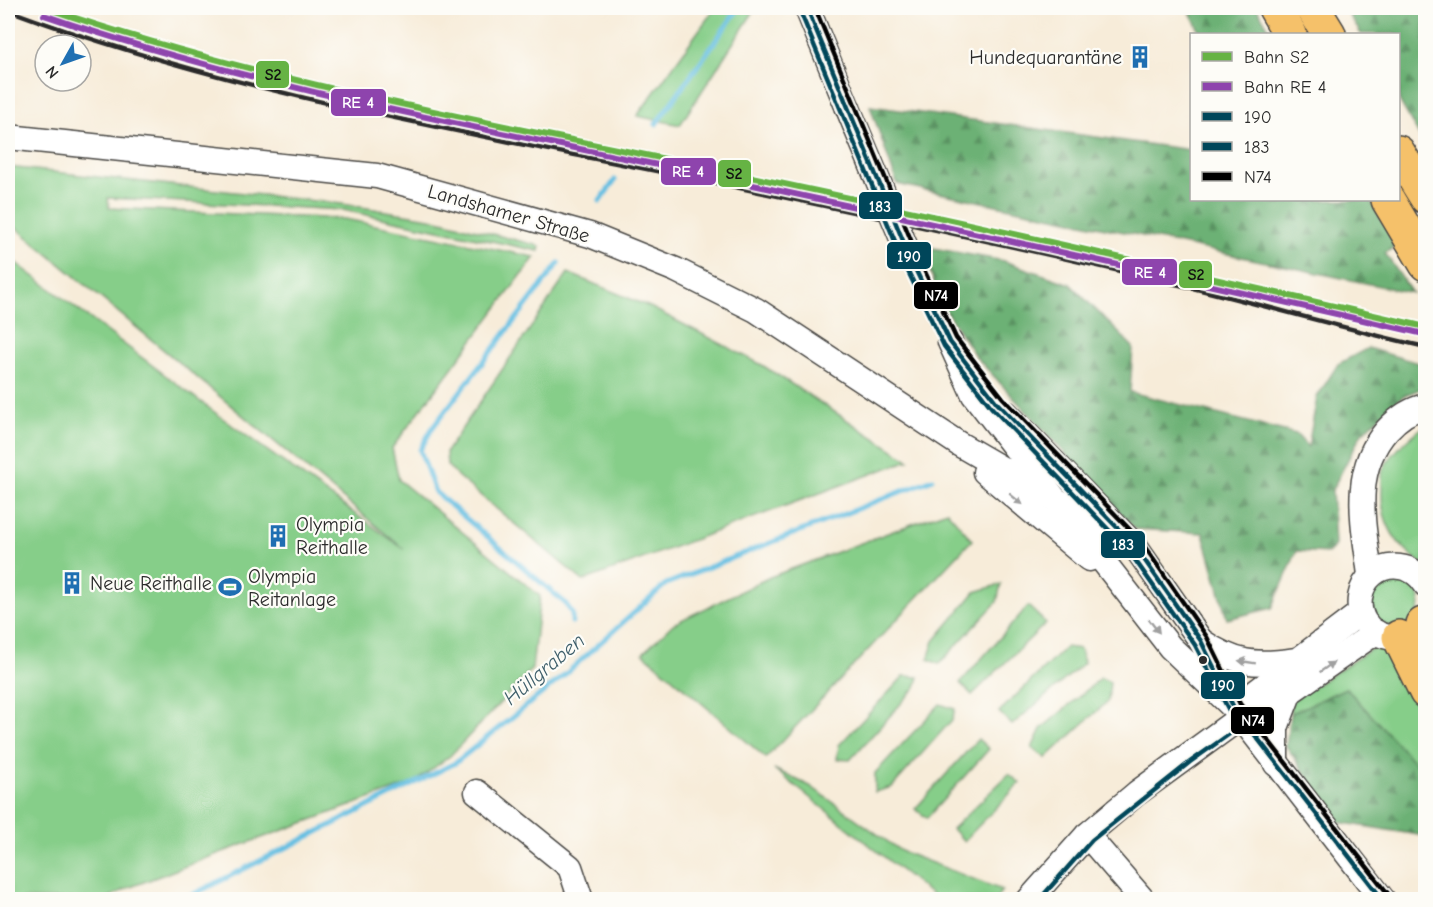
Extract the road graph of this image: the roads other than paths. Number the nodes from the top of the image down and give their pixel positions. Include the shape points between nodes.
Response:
1 (807, 8) edge
2 (1275, 8) edge
3 (1313, 8) edge
4 (1289, 33) edge
5 (1328, 33) edge
6 (8, 137) edge
7 (1400, 155) edge
8 (1425, 197) edge
9 (1389, 201) edge
10 (911, 260) dead end
11 (1425, 264) edge
12 (1425, 405) edge
13 (959, 444) junction
14 (1060, 503) junction
15 (1364, 521) junction
16 (1134, 545) junction
17 (1393, 566) junction
18 (1370, 575) junction
19 (1118, 580) junction
20 (1425, 585) edge
21 (1360, 613) junction
22 (1410, 629) edge
23 (1202, 641) junction
24 (1298, 659) junction
25 (1425, 692) edge
26 (1289, 694) junction
27 (1237, 712) junction
28 (1276, 764) junction
29 (477, 792) dead end
30 (1088, 836) junction
31 (581, 900) edge
32 (1029, 900) edge
33 (1143, 900) edge
34 (1383, 900) edge

1 - 10 street, bridge
2 - 4 highway
3 - 5 highway
6 - 13 street, Landshamer Straße via 377,176 590,235 676,270 756,310
7 - 8 highway
9 - 11 highway
12 - 15 street via 1395,422 1374,448 1363,478
13 - 14 street, Landshamer Straße
13 -> 19 street, Landshamer Straße via 992,480
14 - 16 street, Landshamer Straße
14 - 16 street via 974,395 950,342 1004,411
14 - 19 street
15 - 17 street
15 - 18 street
16 - 23 street
17 - 18 street
17 - 20 street via 1415,572
18 - 21 street via 1360,593
19 -> 27 street via 1170,647
21 - 22 street
21 - 24 street
22 - 25 highway
26 -> 22 street
24 -> 23 street via 1243,663
23 - 27 street
24 - 27 street via 1248,698
26 - 27 street via 1257,715
26 - 28 street via 1276,728
27 - 28 street
27 - 30 street
28 - 34 street
29 - 31 street via 570,867
30 - 32 street
30 - 33 street

